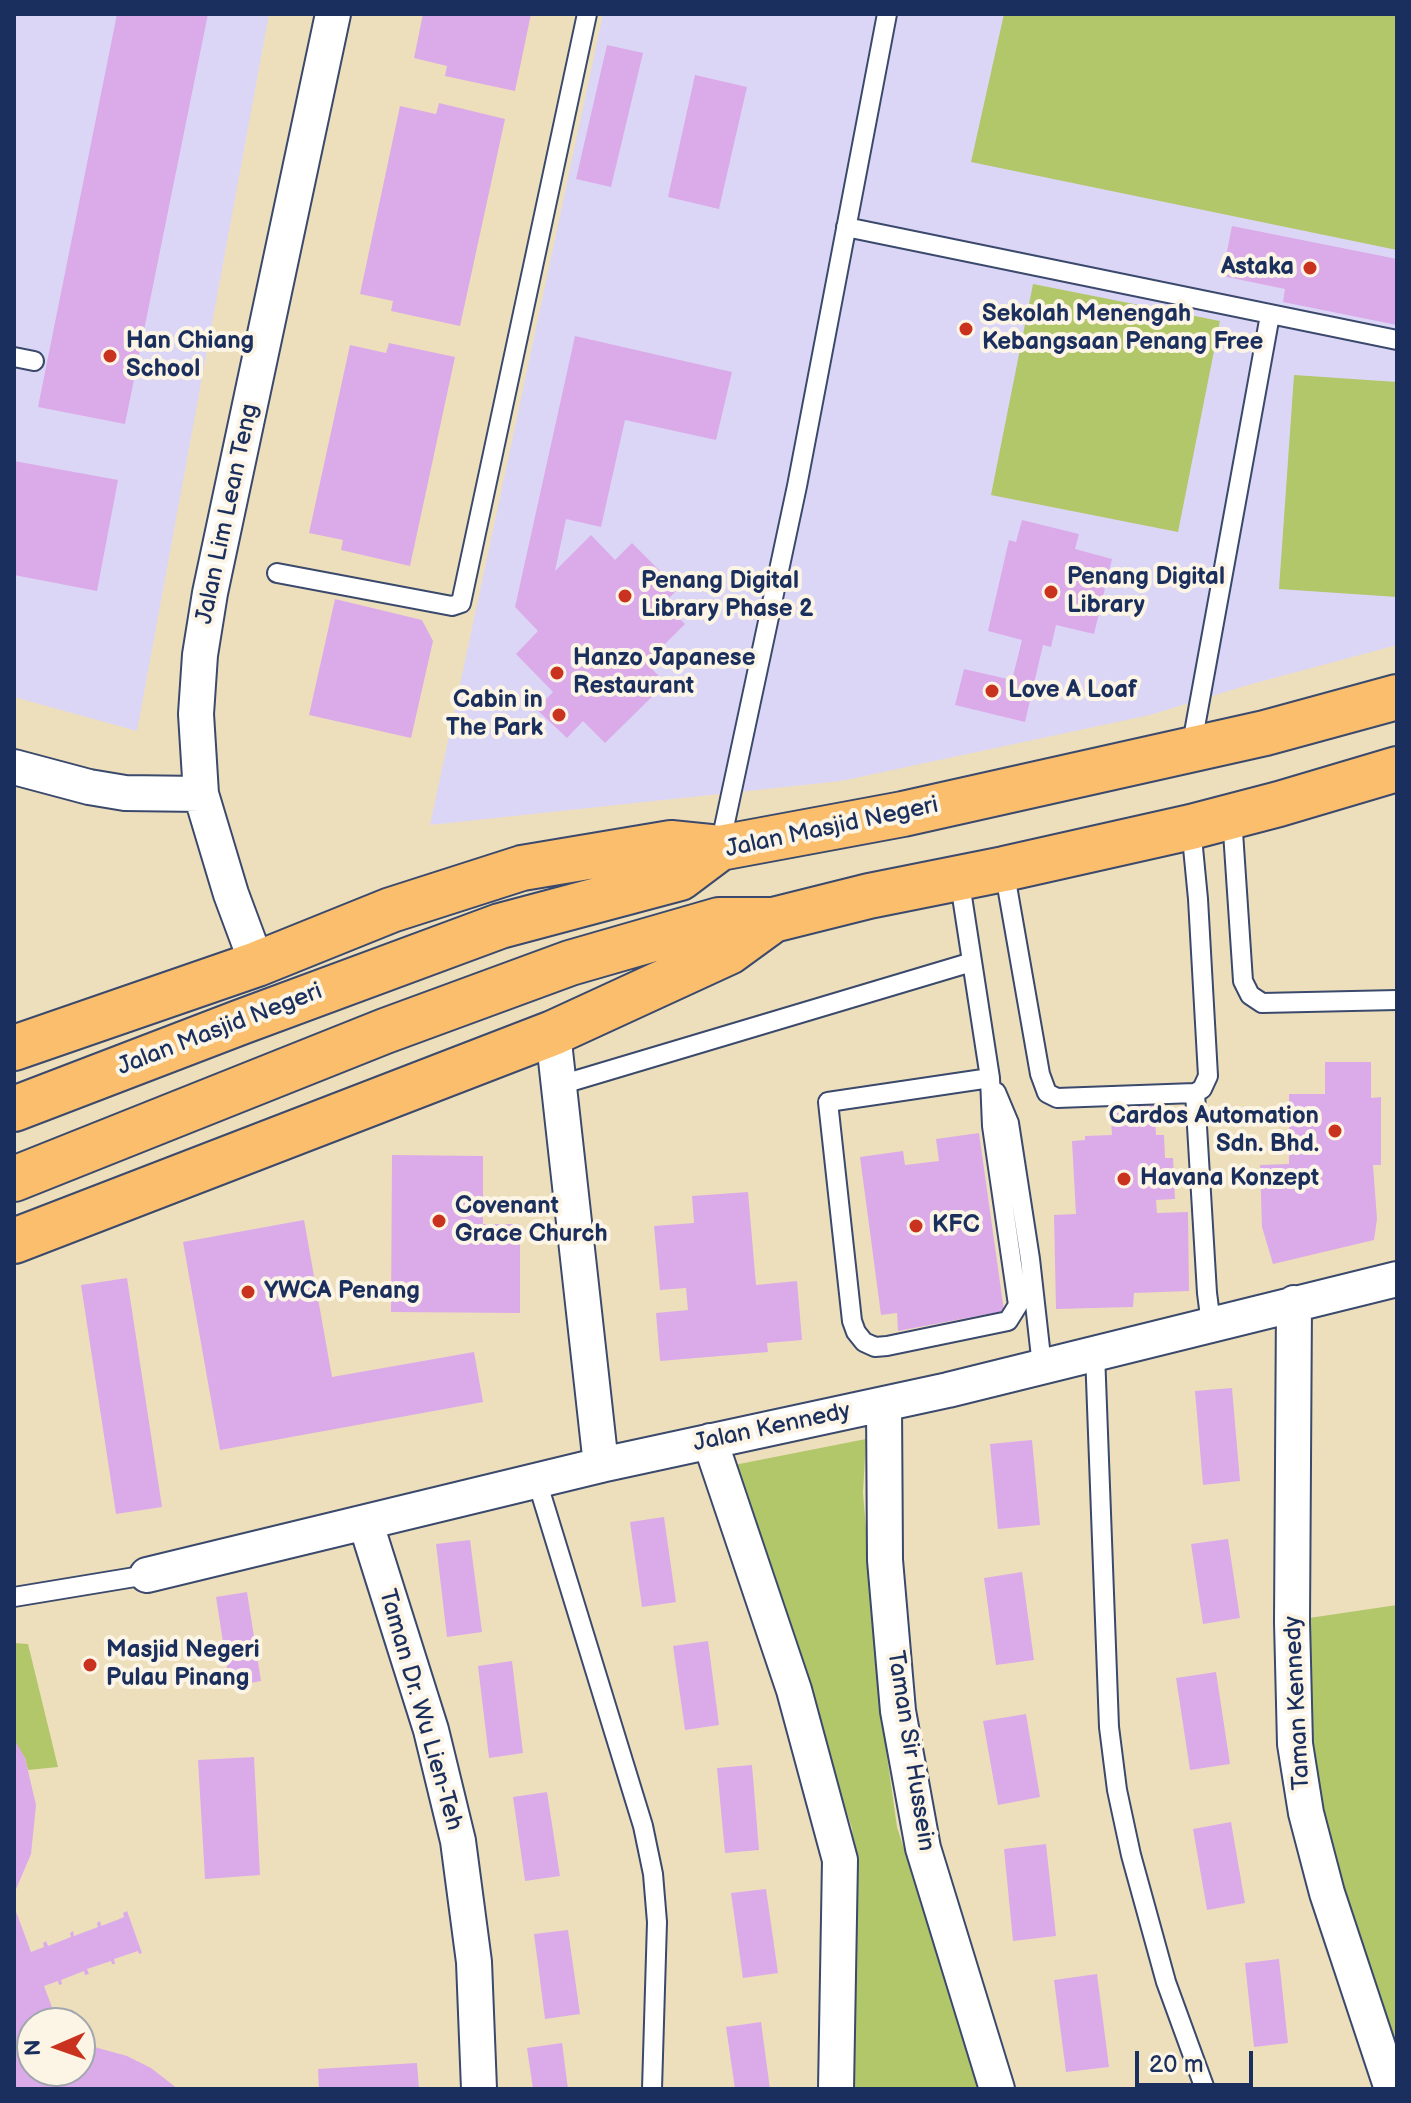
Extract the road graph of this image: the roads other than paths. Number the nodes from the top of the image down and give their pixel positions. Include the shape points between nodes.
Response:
1 (333, 14) edge
2 (587, 14) edge
3 (887, 14) edge
4 (846, 227) junction
5 (1270, 315) junction
6 (1397, 340) edge
7 (14, 357) edge
8 (34, 361) dead end
9 (277, 573) dead end
10 (1397, 697) edge
11 (1191, 749) junction
12 (14, 767) edge
13 (1397, 769) edge
14 (201, 794) junction
15 (1212, 822) junction
16 (720, 848) junction
17 (1004, 869) junction
18 (959, 877) junction
19 (773, 920) junction
20 (972, 962) junction
21 (257, 964) junction
22 (1397, 1000) edge
23 (553, 1033) junction
24 (14, 1048) edge
25 (990, 1078) junction
26 (560, 1085) junction
27 (1195, 1093) junction
28 (14, 1109) edge
29 (20, 1177) edge
30 (14, 1241) edge
31 (1397, 1279) edge
32 (1294, 1303) junction
33 (1211, 1324) junction
34 (1095, 1353) junction
35 (1042, 1366) junction
36 (884, 1404) junction
37 (710, 1441) junction
38 (601, 1465) junction
39 (537, 1481) junction
40 (366, 1524) junction
41 (147, 1575) joint
42 (14, 1597) edge
43 (479, 2089) edge
44 (652, 2089) edge
45 (836, 2089) edge
46 (997, 2089) edge
47 (1205, 2089) edge
48 (1392, 2089) edge

1 - 14 street, Jalan Lim Lean Teng via 200,655 196,714
2 - 9 lane via 461,603 452,606
3 - 4 lane
4 - 5 lane
4 - 16 lane
5 - 6 lane
5 - 11 lane
7 - 8 lane
10 - 11 highway, Jalan Masjid Negeri
11 - 16 highway, Jalan Masjid Negeri via 903,814
12 - 14 street via 125,793
13 - 15 highway
14 - 21 street, Jalan Lim Lean Teng
15 - 17 highway
15 - 22 lane via 1250,995 1262,1003
15 - 27 lane via 1198,899 1208,1076
16 - 21 highway via 671,843 522,868 391,910
16 - 28 highway, Jalan Masjid Negeri via 680,878 500,926
17 - 18 highway
17 - 27 lane via 1047,1093 1057,1098
18 - 19 highway
18 - 20 lane
19 - 23 highway via 729,952
19 - 29 highway via 719,920 570,963
20 - 25 lane
20 - 26 lane
21 - 24 highway
23 - 26 street
23 - 30 highway
25 - 25 lane via 828,1102 852,1321 864,1342 875,1347 1008,1321 1018,1305
25 - 35 lane via 1009,1123
26 - 38 street
27 - 33 lane
31 - 32 street, Jalan Kennedy
32 - 33 street, Jalan Kennedy
32 - 48 street, Taman Kennedy via 1295,1744 1327,1893
33 - 34 street, Jalan Kennedy
34 - 35 street, Jalan Kennedy
34 - 47 lane via 1109,1727 1117,1790 1166,1982
35 - 36 street, Jalan Kennedy
36 - 37 street, Jalan Kennedy
36 - 46 street, Taman Sir Hussein via 885,1560 898,1711 923,1848
37 - 38 street, Jalan Kennedy
37 - 45 street via 794,1690 840,1860
38 - 39 street, Jalan Kennedy
39 - 40 street, Jalan Kennedy
39 - 44 lane via 651,1862 657,1922
40 - 41 street, Jalan Kennedy
40 - 43 street, Taman Dr. Wu Lien-Teh via 431,1730 458,1841 474,1962
41 - 42 lane

